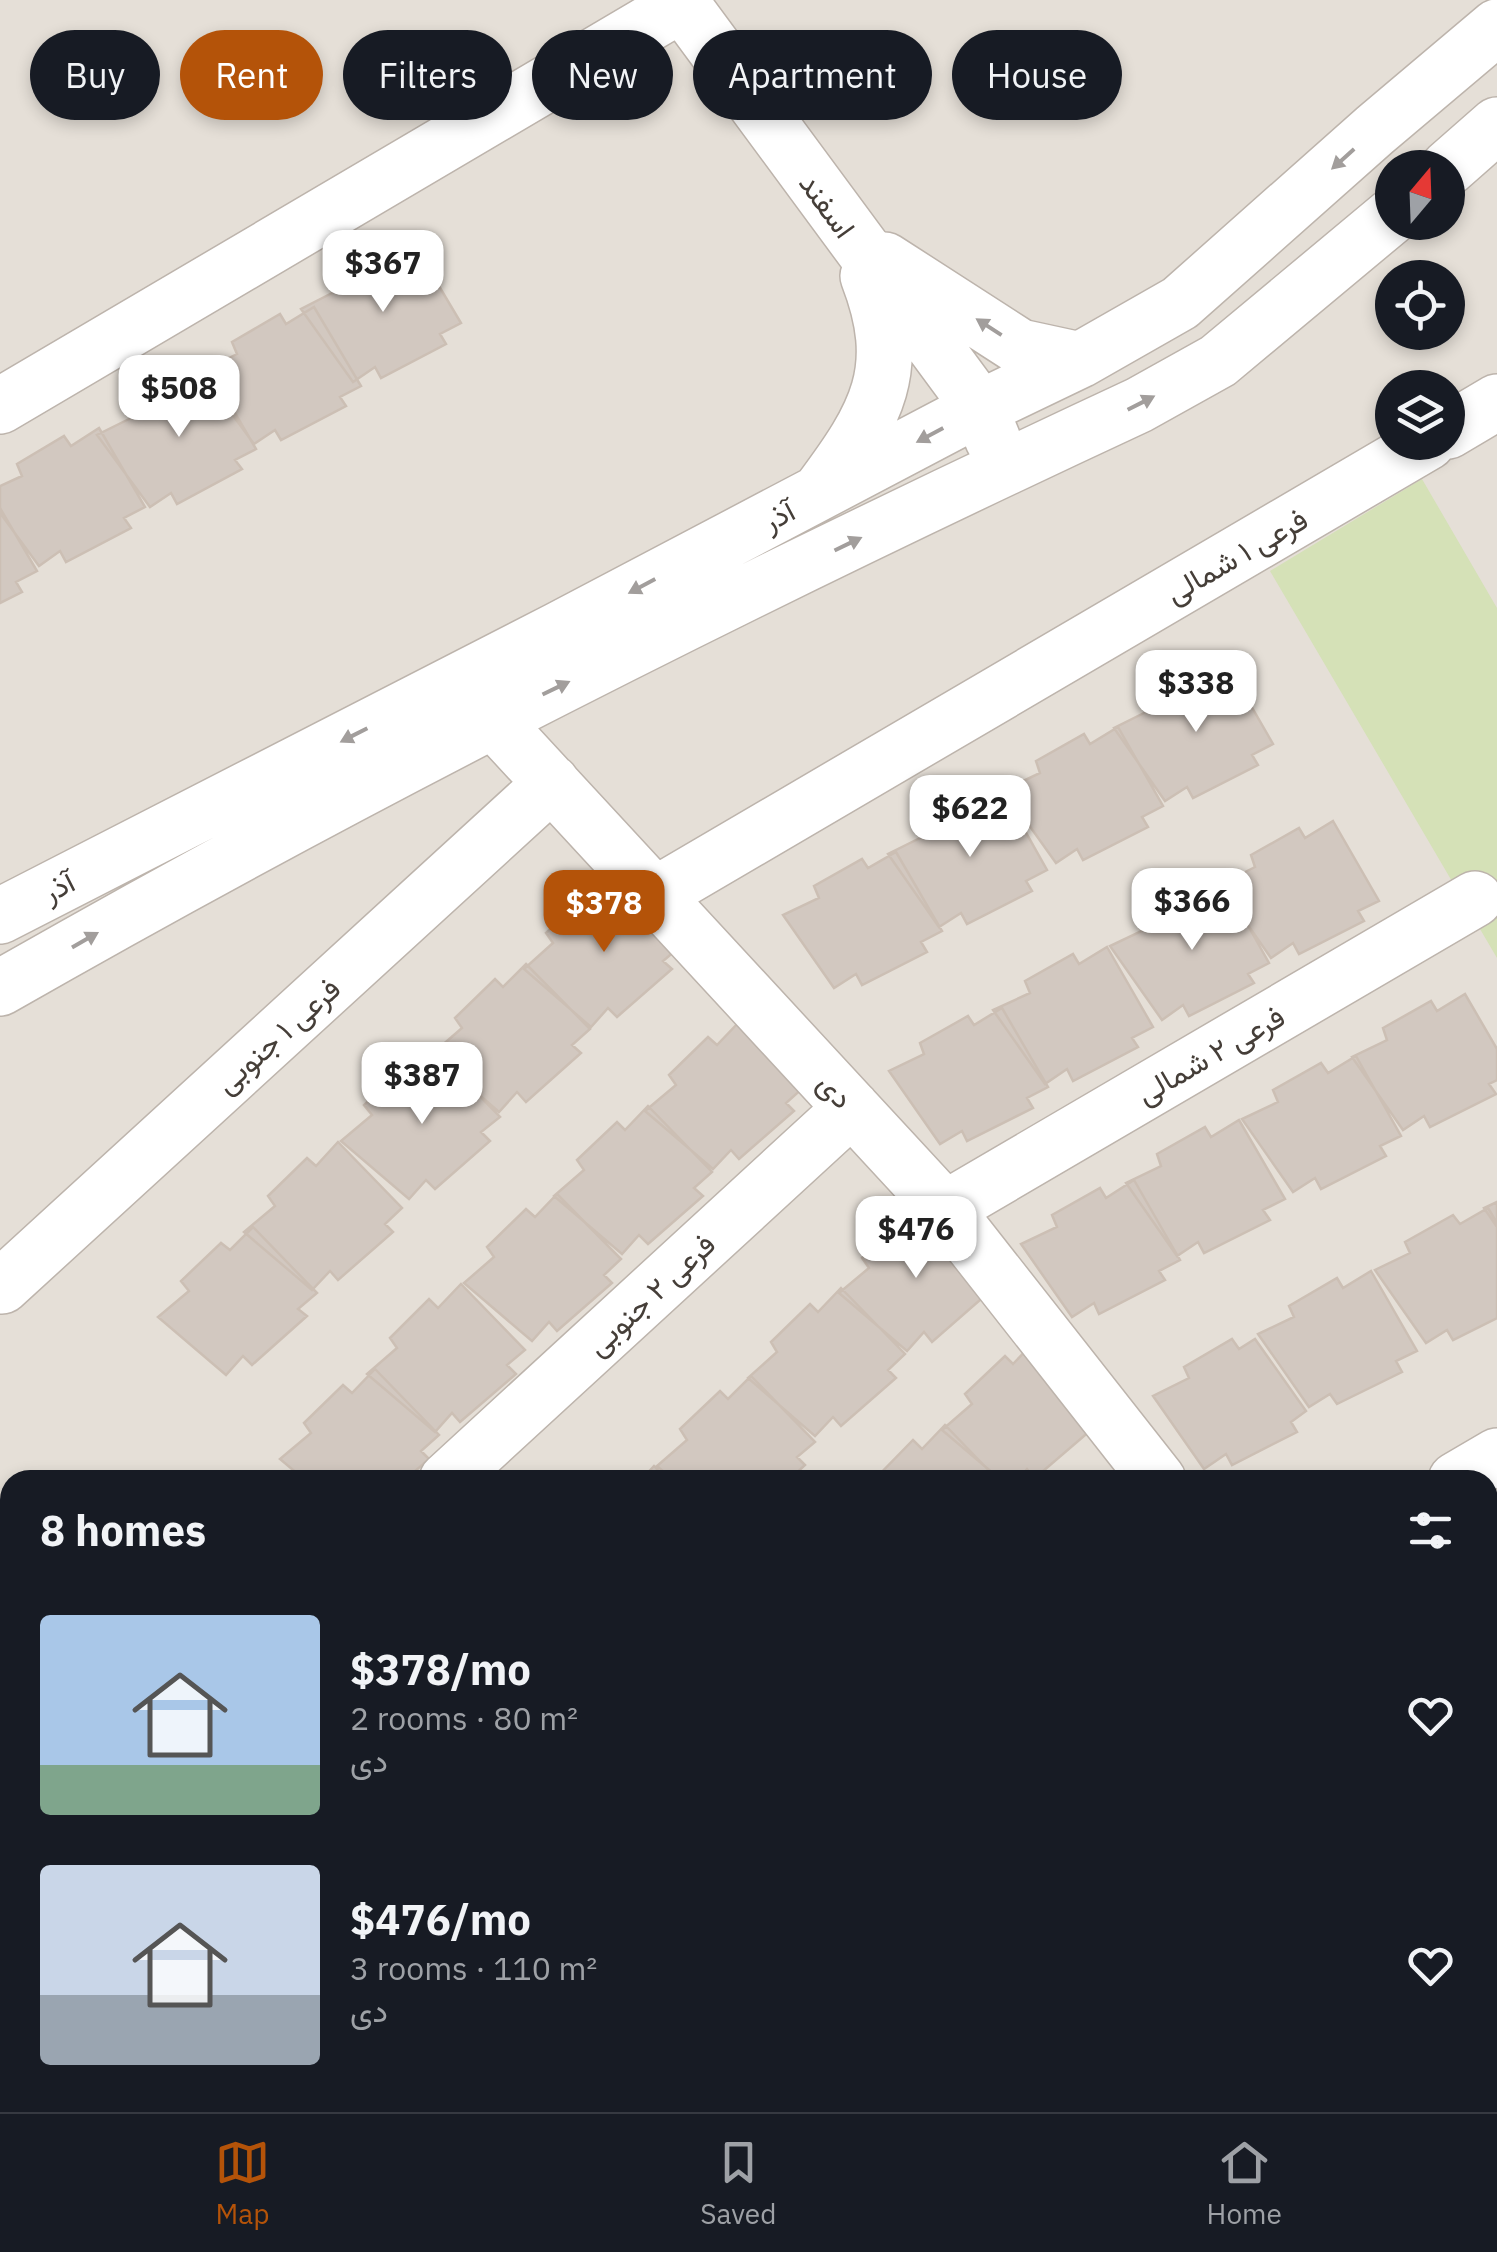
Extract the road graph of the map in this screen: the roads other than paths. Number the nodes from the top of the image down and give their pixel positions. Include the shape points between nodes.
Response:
1 (680, 2) edge
2 (1497, 28) edge
3 (1497, 125) edge
4 (1465, 153) edge
5 (1375, 230) edge
6 (854, 240) junction
7 (1080, 360) junction
8 (1497, 402) edge
9 (0, 406) edge
10 (980, 408) junction
11 (1465, 421) edge
12 (1397, 460) edge
13 (1003, 468) junction
14 (818, 494) junction
15 (492, 719) junction
16 (552, 783) junction
17 (655, 895) junction
18 (1476, 899) dead end
19 (0, 916) edge
20 (0, 988) edge
21 (852, 1108) junction
22 (946, 1208) junction
23 (2, 1286) edge
24 (1497, 1456) edge
25 (458, 1470) edge
26 (1140, 1470) edge
27 (1473, 1470) edge

1 - 6 street, اسفند
1 - 9 street
2 -> 7 street, آذر via 1180,303
3 - 4 street
13 -> 5 street, آذر via 1218,362
7 -> 6 street via 1020,347
6 - 10 street, اسفند
6 - 14 street via 881,309 887,353 875,403 855,444
7 - 10 street, آذر
8 - 11 street
10 - 13 street, اسفند
10 -> 14 street, آذر
12 - 17 street, فرعی ۱ شمالی
15 -> 13 street, آذر
14 -> 19 street, آذر
15 - 16 street, دی
20 -> 15 street, آذر
16 - 17 street, دی
16 - 23 street, فرعی ۱ جنوبی
17 - 21 street, دی
18 - 22 street, فرعی ۲ شمالی
21 - 22 street, دی
21 - 25 street, فرعی ۲ جنوبی
22 - 26 street, دی
24 - 27 street

